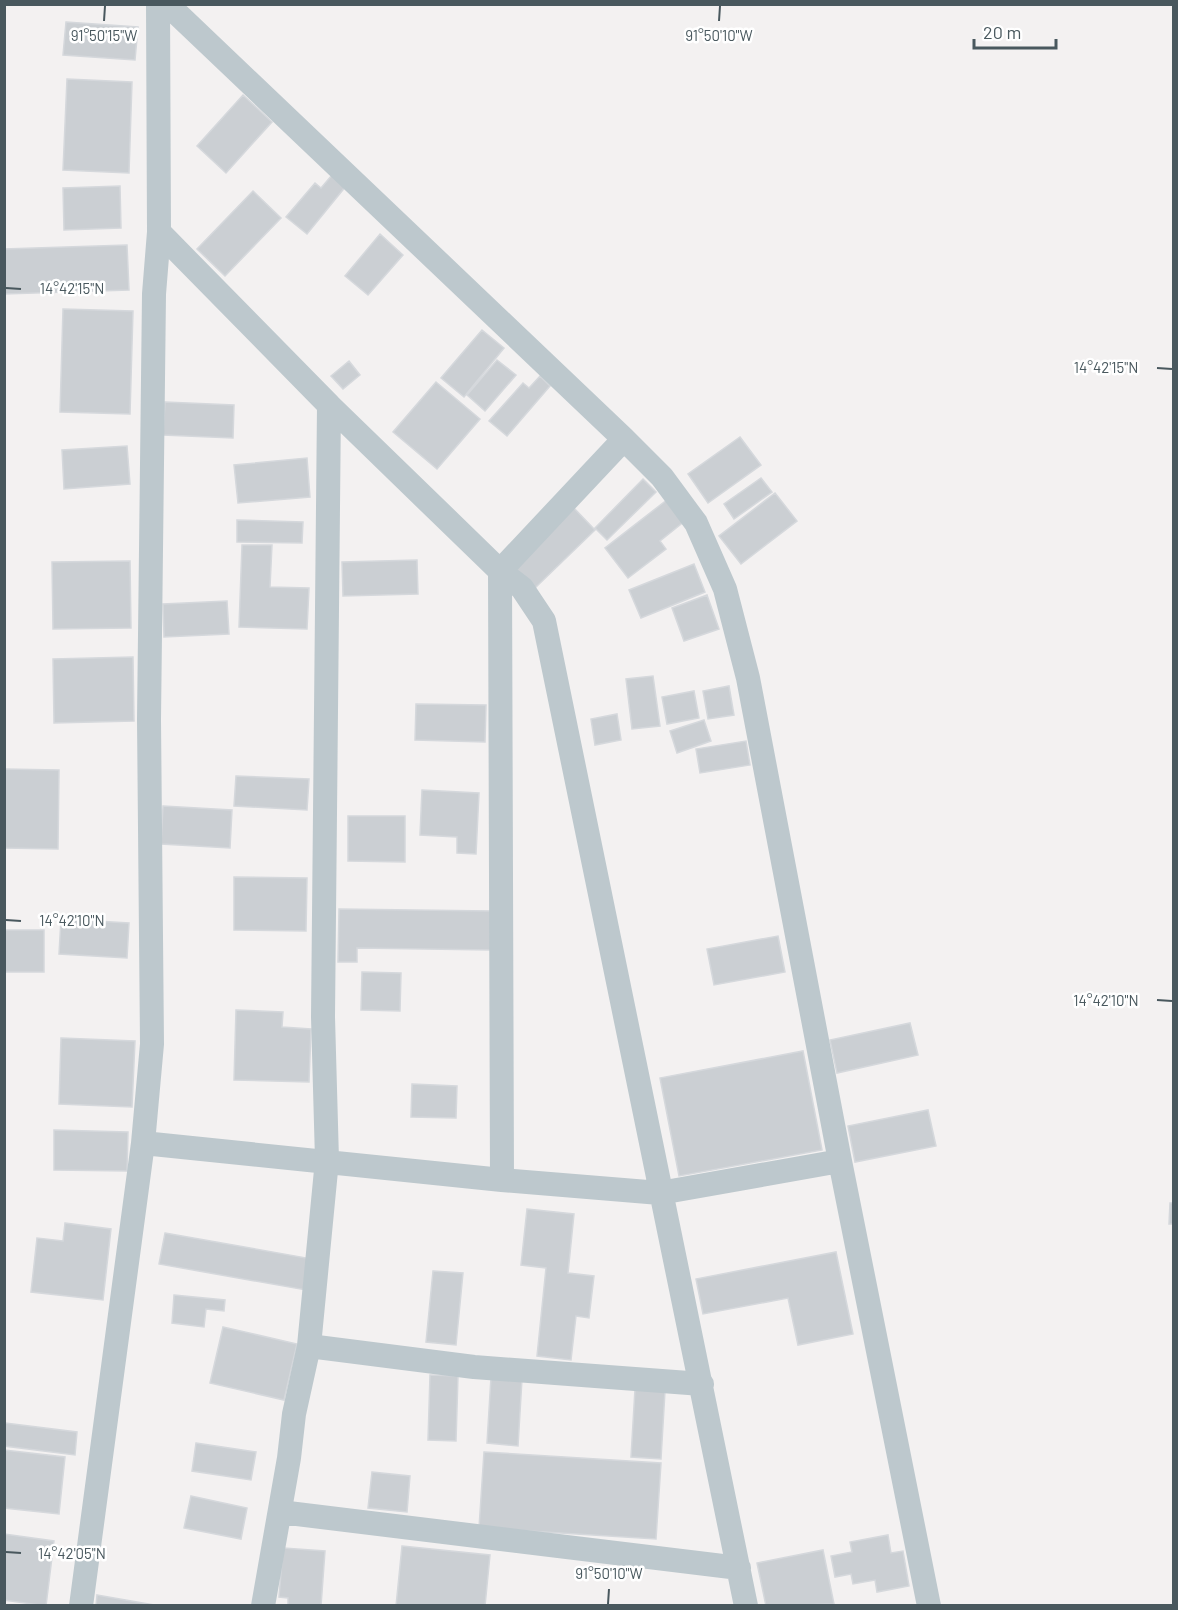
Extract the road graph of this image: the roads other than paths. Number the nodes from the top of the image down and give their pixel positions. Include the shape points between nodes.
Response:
1 (158, 4) edge
2 (167, 4) edge
3 (159, 232) junction
4 (329, 405) junction
5 (624, 439) junction
6 (500, 572) junction
7 (143, 1143) junction
8 (327, 1160) junction
9 (840, 1161) junction
10 (502, 1180) junction
11 (660, 1193) junction
12 (309, 1346) junction
13 (702, 1384) junction
14 (280, 1512) junction
15 (739, 1568) junction
16 (81, 1605) edge
17 (263, 1605) edge
18 (746, 1605) edge
19 (929, 1605) edge

1 - 3 street
2 - 5 street
3 - 4 street
3 - 7 street via 154,294 150,709 152,1044
4 - 6 street
4 - 8 street via 323,1017
5 - 6 street
5 - 9 street via 662,477 696,523 725,590 748,678
6 - 10 street
6 - 11 street via 522,588 544,621
7 - 8 street
7 - 16 street
8 - 10 street
8 - 12 street
9 - 11 street
9 - 19 street
10 - 11 street
11 - 13 street
12 - 13 street via 474,1367
12 - 14 street via 294,1414
13 - 15 street
14 - 15 street
14 - 17 street
15 - 18 street

